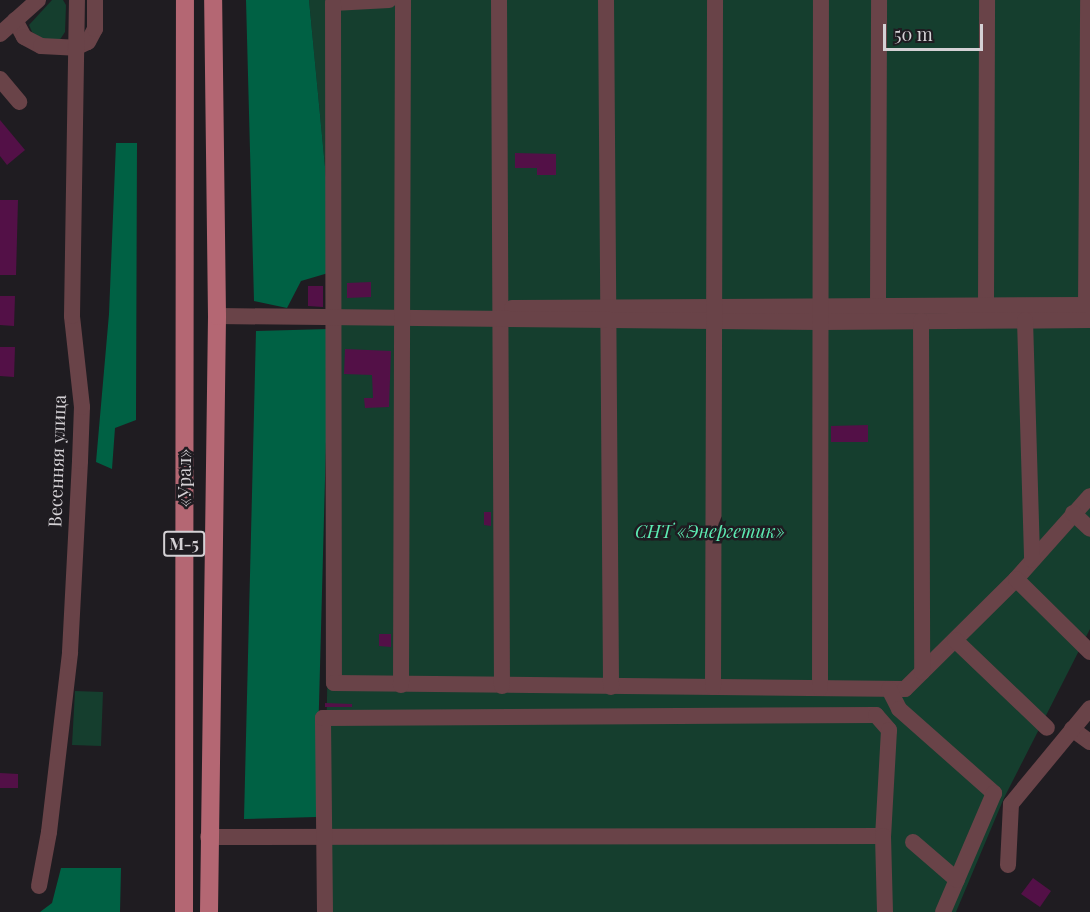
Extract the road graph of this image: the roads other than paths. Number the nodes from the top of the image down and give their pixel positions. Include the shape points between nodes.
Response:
1 (38, 0) edge
2 (77, 0) edge
3 (95, 0) edge
4 (184, 0) edge
5 (213, 0) edge
6 (389, 0) edge
7 (403, 0) edge
8 (499, 0) edge
9 (606, 0) edge
10 (715, 0) edge
11 (821, 0) edge
12 (879, 0) edge
13 (987, 0) edge
14 (1088, 0) edge
15 (15, 20) junction
16 (0, 34) edge
17 (75, 48) junction
18 (0, 79) edge
19 (19, 102) dead end
20 (986, 305) junction
21 (878, 306) junction
22 (1089, 310) edge
23 (402, 314) junction
24 (500, 314) junction
25 (609, 314) junction
26 (715, 314) junction
27 (821, 314) junction
28 (217, 316) junction
29 (339, 318) junction
30 (1025, 320) junction
31 (921, 321) junction
32 (1090, 496) edge
33 (1073, 513) junction
34 (1090, 529) edge
35 (1032, 560) junction
36 (1016, 579) junction
37 (955, 640) junction
38 (1090, 652) edge
39 (922, 672) junction
40 (401, 685) junction
41 (502, 686) junction
42 (611, 687) junction
43 (713, 687) junction
44 (820, 688) junction
45 (888, 689) junction
46 (1090, 708) edge
47 (1047, 728) dead end
48 (1072, 729) junction
49 (1090, 742) edge
50 (323, 836) junction
51 (208, 837) junction
52 (883, 837) junction
53 (913, 842) dead end
54 (1008, 865) dead end
55 (957, 879) junction
56 (39, 886) dead end
57 (184, 912) edge
58 (209, 912) edge
59 (325, 912) edge
60 (885, 912) edge
61 (943, 912) edge

1 - 15 street
2 - 17 street, Весенняя улица
3 - 17 street via 95,28 88,42
4 - 57 main road, «Урал» / М-5
5 - 28 main road, «Урал» / М-5
6 - 29 street via 333,3
7 - 23 street
8 - 24 street
9 - 25 street
10 - 26 street
11 - 27 street
12 - 21 street
13 - 20 street
14 - 22 street
15 - 16 street
15 - 17 street via 24,36 41,46
17 - 56 street, Весенняя улица via 72,316 82,407 80,461 70,652
18 - 19 street
20 - 21 street
20 - 22 street
21 - 27 street
22 - 30 street
23 - 24 street
23 - 29 street
23 - 40 street
24 - 25 street
24 - 41 street
25 - 26 street
25 - 42 street
26 - 27 street
26 - 43 street
27 - 31 street
27 - 44 street
28 - 29 street
28 - 51 main road, «Урал» / М-5
29 - 40 street via 334,683
30 - 31 street
30 - 35 street
31 - 39 street
32 - 33 street
33 - 34 street
33 - 35 street
35 - 36 street
36 - 37 street
36 - 38 street
37 - 39 street
37 - 47 street
39 - 45 street via 905,689
40 - 41 street
41 - 42 street
42 - 43 street
43 - 44 street
44 - 45 street
45 - 55 street via 899,709 994,793
46 - 48 street
48 - 49 street
48 - 54 street via 1011,804
50 - 51 street
50 - 52 street
50 - 52 street via 323,718 876,715 889,730
50 - 59 street
51 - 58 main road, «Урал» / М-5
52 - 60 street
53 - 55 street
55 - 61 street

